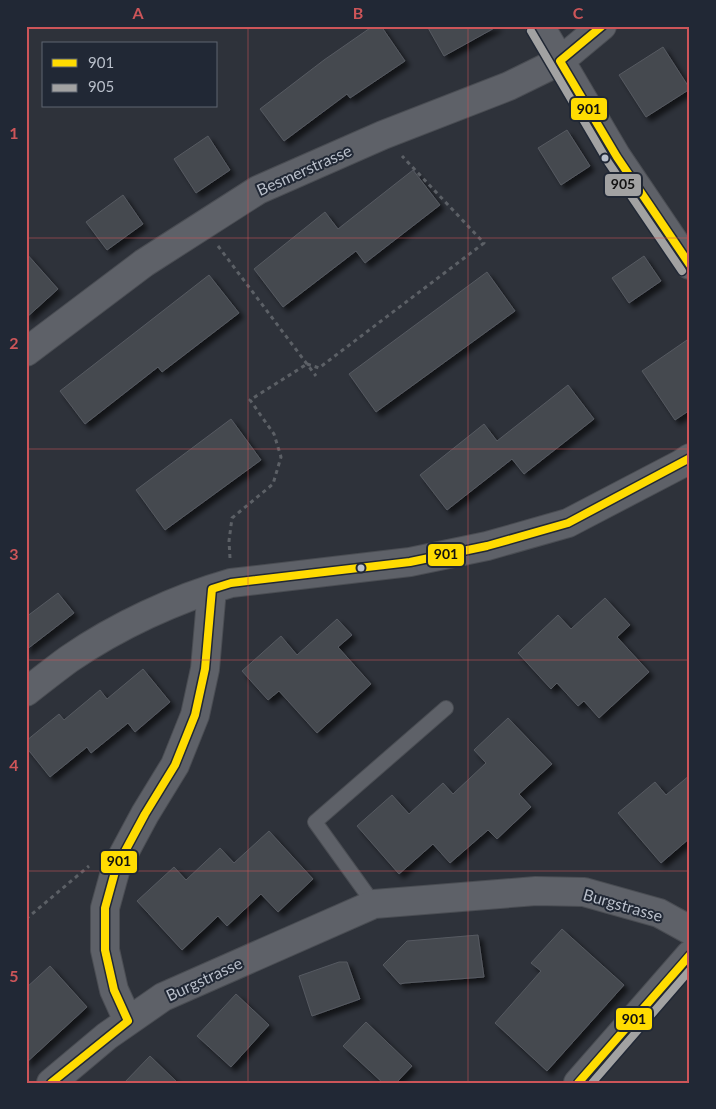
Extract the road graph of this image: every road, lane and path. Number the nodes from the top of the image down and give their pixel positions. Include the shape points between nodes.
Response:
1 (540, 26) edge
2 (602, 26) edge
3 (560, 61) junction
4 (383, 135) junction
5 (220, 249) dead end
6 (690, 265) edge
7 (26, 352) edge
8 (307, 364) junction
9 (316, 376) dead end
10 (690, 458) edge
11 (221, 586) junction
12 (26, 692) edge
13 (446, 708) dead end
14 (116, 868) junction
15 (374, 904) junction
16 (26, 920) edge
17 (690, 930) edge
18 (690, 955) edge
19 (128, 1021) junction
20 (50, 1083) edge
21 (578, 1083) edge

1 - 3 street
2 - 3 street, Besmerstrasse
3 - 4 street, Besmerstrasse via 509,86
3 - 6 street via 617,157
4 - 7 street, Besmerstrasse via 258,190 144,263
4 - 8 path via 484,243 319,368
5 - 8 path
8 - 9 path
8 - 11 path via 250,400 274,434 281,457 273,484 232,518
10 - 11 street via 568,524 410,562
11 - 12 street via 133,621 70,659
11 - 14 street via 194,715 175,765
13 - 15 lane via 315,822
14 - 16 path via 90,865
14 - 19 street via 105,908 105,950 114,990
15 - 17 street, Burgstrasse via 536,891 584,892 659,913
15 - 19 street, Burgstrasse via 163,997
18 - 21 street
19 - 20 street, Burgstrasse

